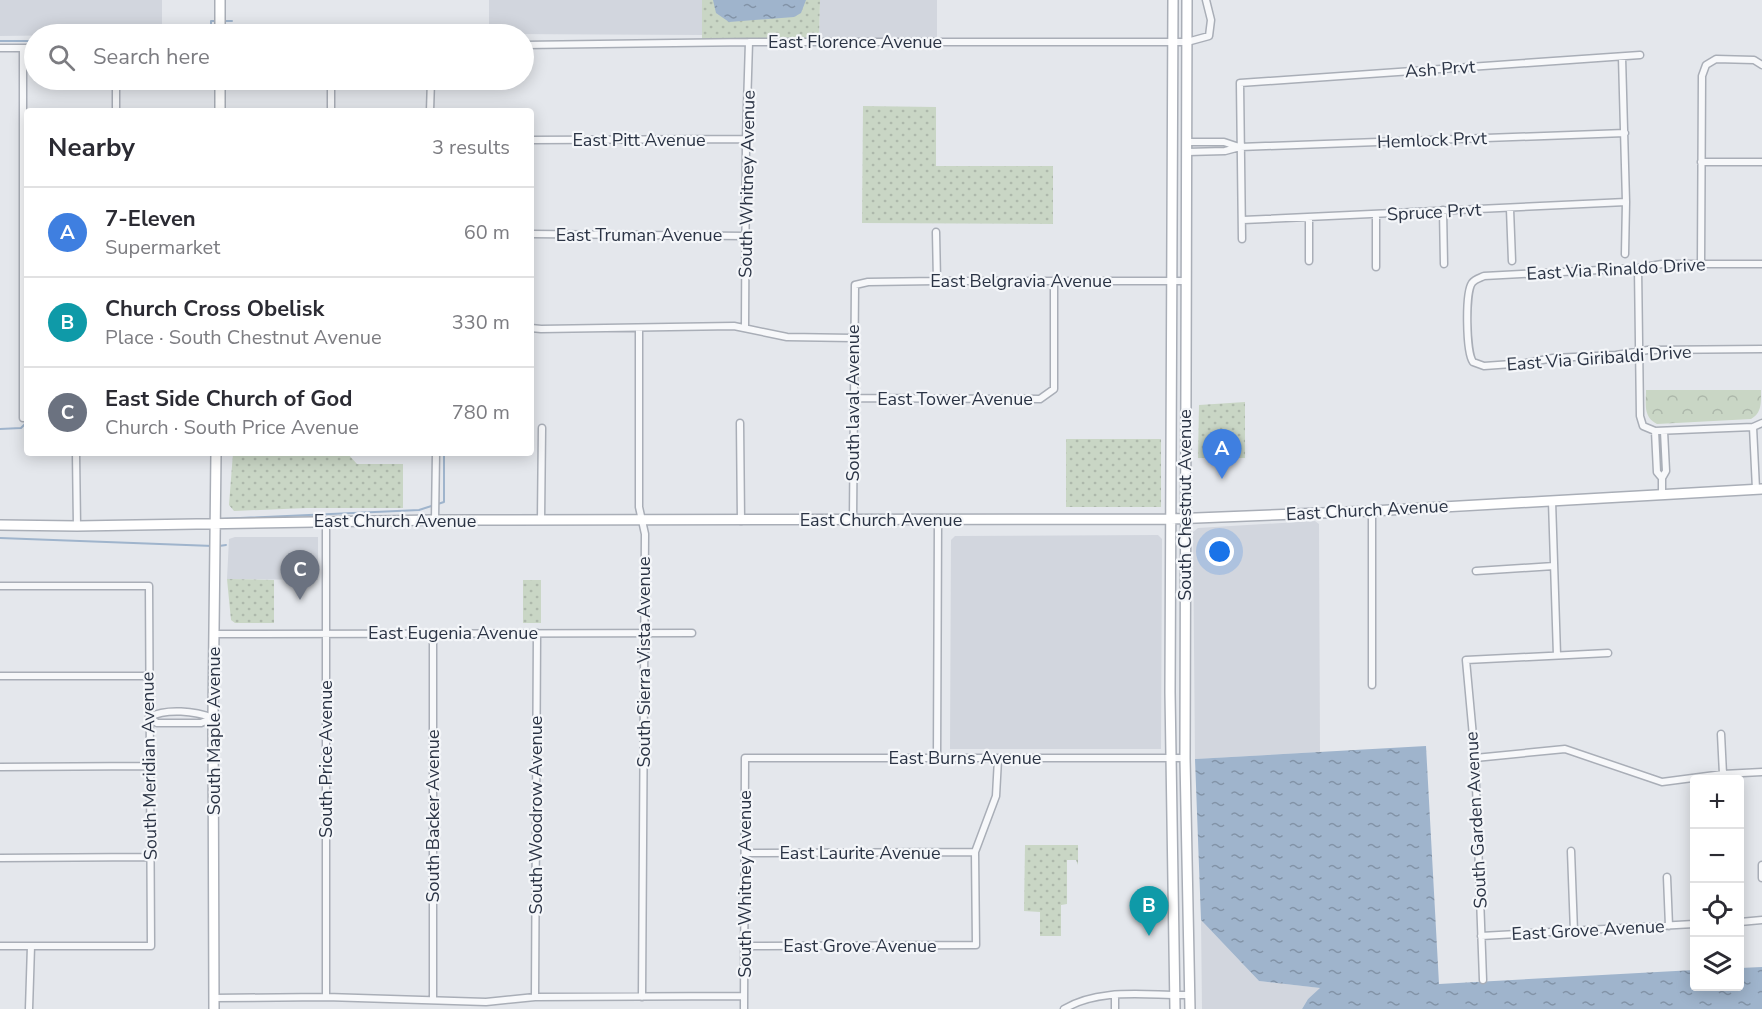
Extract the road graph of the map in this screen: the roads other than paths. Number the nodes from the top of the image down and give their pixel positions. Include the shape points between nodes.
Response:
1 (220, 0) edge
2 (1173, 0) edge
3 (1187, 0) edge
4 (1206, 0) edge
5 (220, 24) edge
6 (749, 42) junction
7 (1173, 42) junction
8 (1187, 42) junction
9 (534, 45) edge
10 (0, 48) edge
11 (23, 48) joint
12 (1640, 56) dead end
13 (1622, 57) junction
14 (1762, 65) edge
15 (116, 90) edge
16 (220, 90) edge
17 (331, 90) edge
18 (431, 90) edge
19 (116, 108) edge
20 (220, 108) edge
21 (330, 108) edge
22 (430, 108) edge
23 (1624, 133) junction
24 (746, 139) junction
25 (534, 140) edge
26 (1187, 142) junction
27 (1240, 147) junction
28 (1187, 152) junction
29 (1701, 162) junction
30 (1762, 162) edge
31 (1626, 202) junction
32 (1510, 209) junction
33 (1443, 210) junction
34 (1376, 214) junction
35 (1308, 218) junction
36 (1243, 220) junction
37 (936, 232) dead end
38 (24, 233) edge
39 (534, 234) edge
40 (746, 236) junction
41 (1242, 239) dead end
42 (1625, 254) dead end
43 (1308, 261) dead end
44 (1512, 261) dead end
45 (1701, 263) junction
46 (1444, 264) dead end
47 (1762, 264) edge
48 (1376, 267) dead end
49 (1638, 268) junction
50 (937, 281) junction
51 (1054, 281) junction
52 (1172, 281) junction
53 (1187, 281) junction
54 (855, 285) joint
55 (745, 327) junction
56 (639, 328) junction
57 (534, 329) edge
58 (853, 338) junction
59 (1762, 349) edge
60 (1639, 351) junction
61 (1473, 362) joint
62 (854, 398) junction
63 (740, 423) dead end
64 (1762, 423) edge
65 (1753, 427) junction
66 (542, 428) dead end
67 (1655, 431) junction
68 (1664, 431) junction
69 (76, 456) edge
70 (216, 456) edge
71 (436, 456) edge
72 (1662, 478) junction
73 (1759, 489) edge
74 (1662, 495) junction
75 (1552, 501) junction
76 (1372, 511) junction
77 (1185, 518) junction
78 (1171, 519) junction
79 (435, 520) junction
80 (541, 520) junction
81 (642, 520) junction
82 (853, 520) junction
83 (938, 520) junction
84 (741, 521) junction
85 (326, 522) junction
86 (215, 523) junction
87 (0, 525) edge
88 (77, 526) junction
89 (1554, 566) junction
90 (1476, 571) dead end
91 (0, 586) edge
92 (433, 633) junction
93 (537, 633) junction
94 (692, 633) dead end
95 (214, 634) junction
96 (326, 634) junction
97 (644, 634) junction
98 (1608, 653) dead end
99 (1557, 655) junction
100 (0, 676) edge
101 (148, 676) junction
102 (1372, 685) dead end
103 (149, 717) junction
104 (213, 718) junction
105 (1721, 734) dead end
106 (746, 758) joint
107 (937, 758) junction
108 (1185, 758) junction
109 (1475, 758) junction
110 (998, 759) junction
111 (1170, 759) junction
112 (149, 766) junction
113 (0, 767) edge
114 (1762, 772) edge
115 (1723, 774) junction
116 (1571, 851) dead end
117 (975, 852) junction
118 (745, 853) junction
119 (150, 857) junction
120 (0, 858) edge
121 (1762, 865) edge
122 (1667, 877) dead end
123 (1762, 878) edge
124 (1762, 920) edge
125 (1744, 922) edge
126 (1690, 924) edge
127 (1669, 926) junction
128 (1574, 932) junction
129 (1481, 936) junction
130 (0, 946) edge
131 (31, 946) junction
132 (744, 946) junction
133 (1483, 980) dead end
134 (1189, 995) junction
135 (744, 996) junction
136 (1115, 996) junction
137 (1174, 996) junction
138 (326, 997) junction
139 (535, 997) junction
140 (642, 997) junction
141 (214, 998) junction
142 (433, 999) junction
143 (486, 1005) edge
144 (29, 1009) edge
145 (214, 1009) edge
146 (744, 1009) edge
147 (1064, 1009) edge
148 (1115, 1009) edge
149 (1175, 1009) edge
150 (1190, 1009) edge

1 - 5 main road
2 - 7 main road, South Chestnut Avenue
3 - 8 main road, South Chestnut Avenue
4 - 8 street via 1211,20 1209,36
6 - 7 street, East Florence Avenue
6 - 9 street, East Florence Avenue
6 - 24 street, South Whitney Avenue
7 - 8 street, East Florence Avenue
7 - 52 main road, South Chestnut Avenue
8 - 26 main road, South Chestnut Avenue
10 - 11 street
11 - 38 street
12 - 13 street, Ash Prvt
13 - 23 street
13 - 27 street, Ash Prvt via 1240,83
14 - 29 street via 1754,60 1716,59 1706,65 1701,76
15 - 19 street
16 - 20 main road
17 - 21 street
18 - 22 street
23 - 27 street, Hemlock Prvt
23 - 31 street
24 - 25 street, East Pitt Avenue
24 - 40 street, South Whitney Avenue
26 - 27 street, Hemlock Prvt via 1224,142
26 - 28 main road, South Chestnut Avenue
27 - 28 street, Hemlock Prvt
27 - 36 street
28 - 53 main road, South Chestnut Avenue
29 - 30 street
29 - 45 street
31 - 32 street, Spruce Prvt
31 - 42 street
32 - 33 street, Spruce Prvt
32 - 44 street
33 - 34 street, Spruce Prvt
33 - 46 street
34 - 35 street, Spruce Prvt
34 - 48 street
35 - 36 street, Spruce Prvt
35 - 43 street
36 - 41 street
37 - 50 street
39 - 40 street, East Truman Avenue
40 - 55 street, South Whitney Avenue
45 - 47 street, East Via Rinaldo Drive
45 - 49 street, East Via Rinaldo Drive
49 - 60 street
49 - 61 street, East Via Rinaldo Drive via 1484,276 1472,283 1468,294 1468,350
50 - 51 street, East Belgravia Avenue
50 - 54 street, East Belgravia Avenue
51 - 52 street, East Belgravia Avenue
51 - 62 street, East Tower Avenue via 1054,389 1040,399
52 - 53 street, East Belgravia Avenue
52 - 78 main road, South Chestnut Avenue
53 - 77 main road, South Chestnut Avenue
54 - 58 street, South laval Avenue
55 - 56 street
55 - 58 street via 787,337
56 - 57 street
56 - 81 street, South Sierra Vista Avenue
58 - 62 street, South laval Avenue
59 - 60 street, East Via Giribaldi Drive
60 - 61 street, East Via Giribaldi Drive via 1484,366
60 - 67 street via 1640,421 1648,430
62 - 82 street, South laval Avenue
63 - 84 street
64 - 65 street
65 - 68 street
65 - 73 street
66 - 80 street
67 - 68 street
67 - 72 street via 1657,472
68 - 72 street via 1666,471
69 - 88 street
70 - 86 main road, South Maple Avenue
71 - 79 street
72 - 74 street
73 - 74 main road, East Church Avenue
74 - 75 main road, East Church Avenue
75 - 76 main road, East Church Avenue
75 - 89 street
76 - 77 main road, East Church Avenue
76 - 102 street
77 - 78 main road, East Church Avenue
77 - 108 main road, South Chestnut Avenue
78 - 83 main road, East Church Avenue
78 - 111 main road, South Chestnut Avenue
79 - 80 main road, East Church Avenue
79 - 85 main road, East Church Avenue
80 - 81 main road, East Church Avenue
81 - 84 main road, East Church Avenue
81 - 97 street, South Sierra Vista Avenue
82 - 83 main road, East Church Avenue
82 - 84 main road, East Church Avenue
83 - 107 street
85 - 86 main road, East Church Avenue
85 - 96 street, South Price Avenue
86 - 88 main road, East Church Avenue
86 - 95 main road, South Maple Avenue
87 - 88 main road, East Church Avenue
89 - 90 street
89 - 99 street
91 - 101 street, South Meridian Avenue via 149,586
92 - 93 street, East Eugenia Avenue
92 - 96 street, East Eugenia Avenue
92 - 142 street, South Backer Avenue
93 - 97 street, East Eugenia Avenue
93 - 139 street, South Woodrow Avenue
94 - 97 street, East Eugenia Avenue
95 - 96 street, East Eugenia Avenue
95 - 104 main road, South Maple Avenue
96 - 138 street, South Price Avenue
97 - 140 street, South Sierra Vista Avenue
98 - 99 street
99 - 109 street, South Garden Avenue via 1466,660
100 - 101 street
101 - 103 street, South Meridian Avenue
103 - 104 street via 157,723 201,723
103 - 112 street, South Meridian Avenue
104 - 141 main road, South Maple Avenue
105 - 115 street
106 - 107 street, East Burns Avenue
106 - 118 street, South Whitney Avenue
107 - 110 street, East Burns Avenue
108 - 111 street, East Burns Avenue
108 - 134 main road, South Chestnut Avenue
109 - 115 street via 1565,749 1662,782
109 - 129 street, South Garden Avenue
110 - 111 street, East Burns Avenue
110 - 117 street via 996,796
111 - 137 main road, South Chestnut Avenue
112 - 113 street
112 - 119 street, South Meridian Avenue
114 - 115 street
116 - 128 street
117 - 118 street, East Laurite Avenue
117 - 132 street, East Grove Avenue via 976,945
118 - 132 street, South Whitney Avenue
119 - 120 street
119 - 131 street, South Meridian Avenue via 151,946
121 - 123 street
122 - 127 street
124 - 125 street
126 - 127 street, East Grove Avenue
127 - 128 street, East Grove Avenue
128 - 129 street, East Grove Avenue
129 - 133 street, South Garden Avenue
130 - 131 street
131 - 144 street
132 - 135 street, South Whitney Avenue
134 - 137 street
134 - 150 main road, South Chestnut Avenue
135 - 140 street
135 - 146 street, South Whitney Avenue
136 - 137 street
136 - 147 street via 1097,996
136 - 148 street
137 - 149 main road, South Chestnut Avenue
138 - 141 street
138 - 142 street
139 - 140 street
139 - 143 street
141 - 145 main road, South Maple Avenue
142 - 143 street

